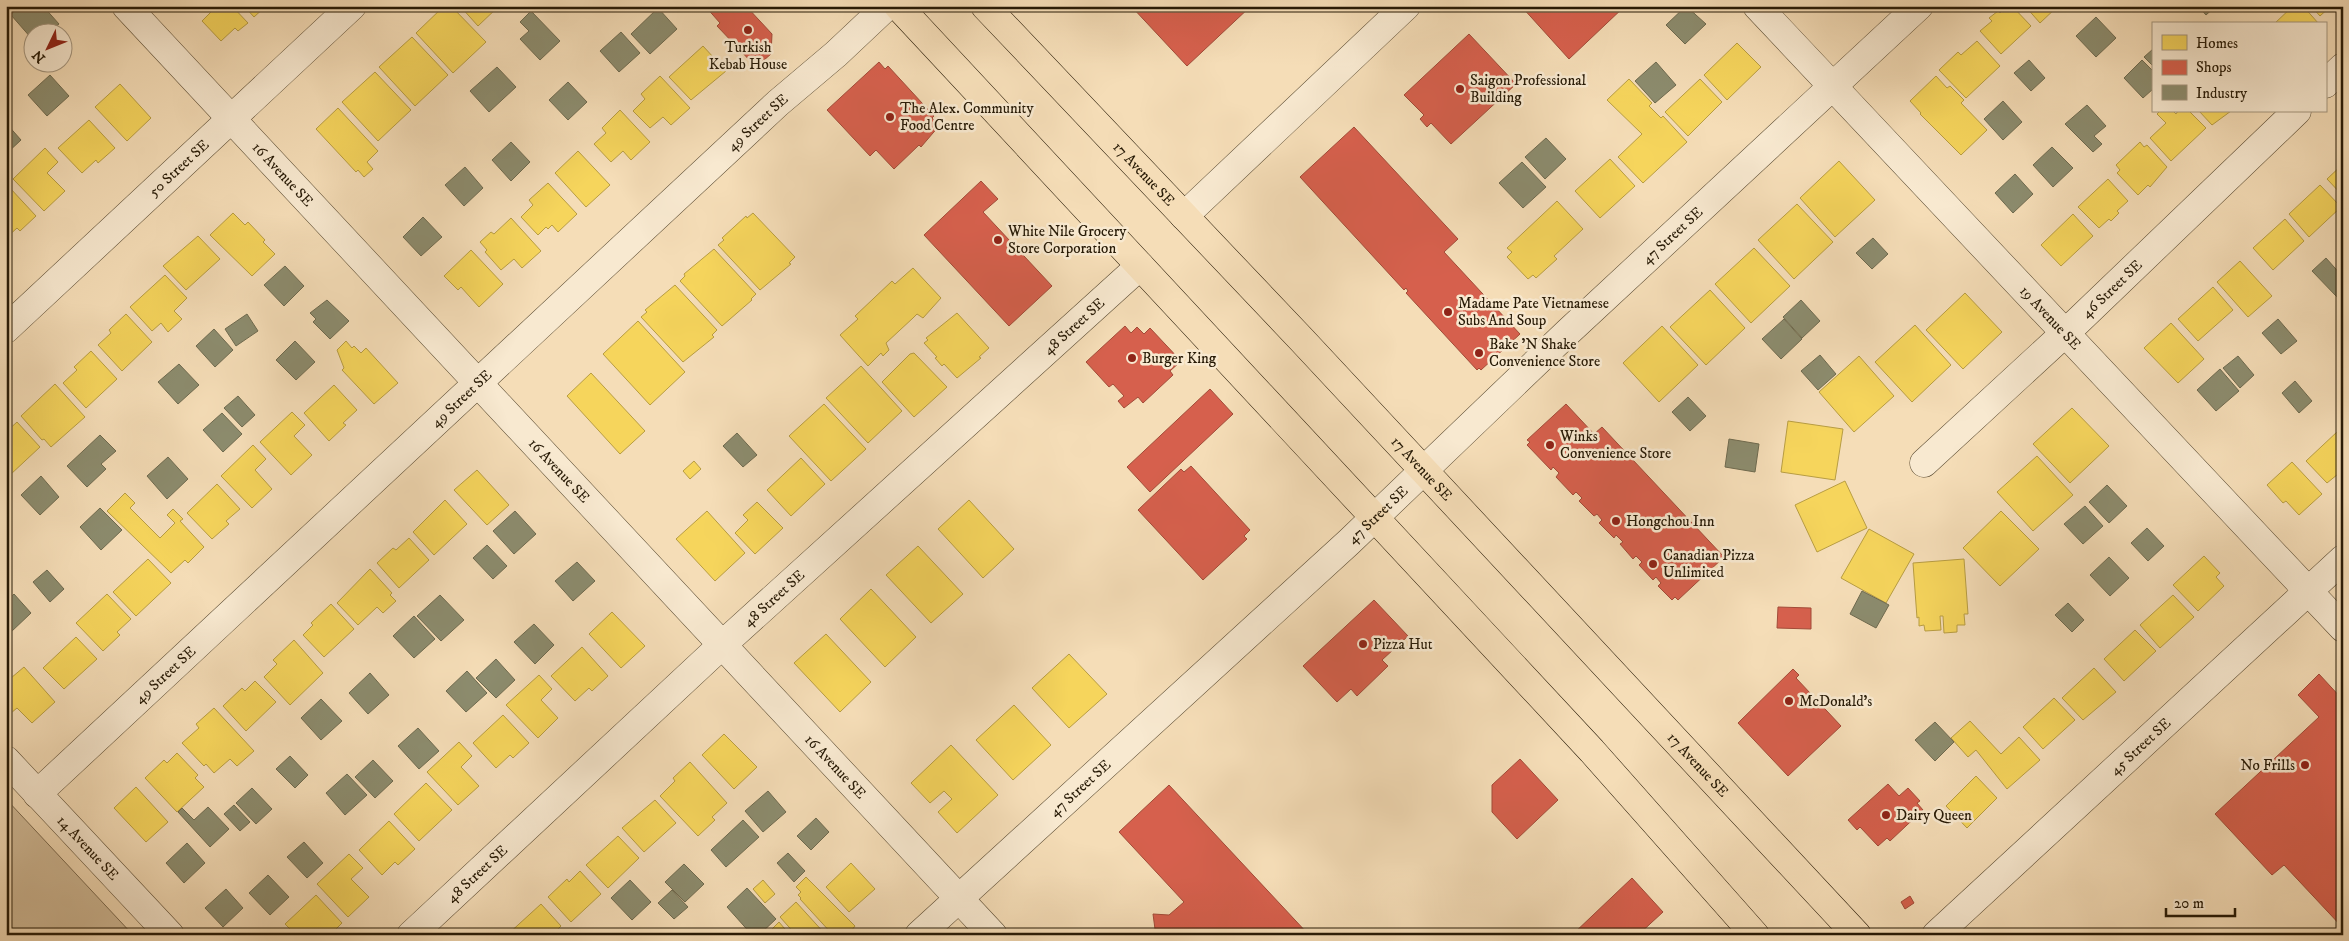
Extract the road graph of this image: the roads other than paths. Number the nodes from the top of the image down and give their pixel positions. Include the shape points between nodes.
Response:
1 (126, 6) edge
2 (352, 6) edge
3 (887, 6) edge
4 (898, 6) edge
5 (985, 6) edge
6 (1406, 6) edge
7 (1757, 6) edge
8 (1919, 6) edge
9 (2343, 67) edge
10 (2326, 83) edge
11 (1832, 86) junction
12 (2296, 112) edge
13 (232, 119) junction
14 (1184, 216) junction
15 (1140, 266) junction
16 (6, 329) edge
17 (2064, 333) junction
18 (477, 383) junction
19 (1924, 463) dead end
20 (1423, 470) junction
21 (1374, 517) junction
22 (2343, 558) edge
23 (2308, 591) junction
24 (2343, 628) edge
25 (722, 644) junction
26 (6, 760) edge
27 (38, 794) junction
28 (958, 898) junction
29 (170, 935) edge
30 (411, 935) edge
31 (918, 935) edge
32 (993, 935) edge
33 (1755, 935) edge
34 (1857, 935) edge
35 (1936, 935) edge

1 - 13 street, 16 Avenue SE
2 - 13 street, 50 Street SE
3 - 18 street, 49 Street SE via 771,109
4 - 15 main road
5 - 14 main road, 17 Avenue SE
6 - 14 street
7 - 11 street, 19 Avenue SE
8 - 11 street, 47 Street SE
9 - 10 street
11 - 17 street, 19 Avenue SE
11 - 20 street, 47 Street SE
12 - 17 street, 46 Street SE
13 - 16 street, 50 Street SE
13 - 18 street, 16 Avenue SE
14 - 20 main road, 17 Avenue SE
15 - 21 main road
15 - 25 street, 48 Street SE
17 - 19 street, 46 Street SE
17 - 23 street, 19 Avenue SE
18 - 25 street, 16 Avenue SE
18 - 27 street, 49 Street SE
20 - 21 street, 47 Street SE
20 - 34 main road, 17 Avenue SE
21 - 28 street, 47 Street SE
21 - 33 main road via 1626,788
22 - 23 street, 45 Street SE
23 - 24 street, 19 Avenue SE
23 - 35 street, 45 Street SE
25 - 28 street, 16 Avenue SE
25 - 30 street, 48 Street SE
26 - 27 street, 14 Avenue SE
27 - 29 street, 14 Avenue SE
28 - 31 street, 47 Street SE
28 - 32 street, 16 Avenue SE

